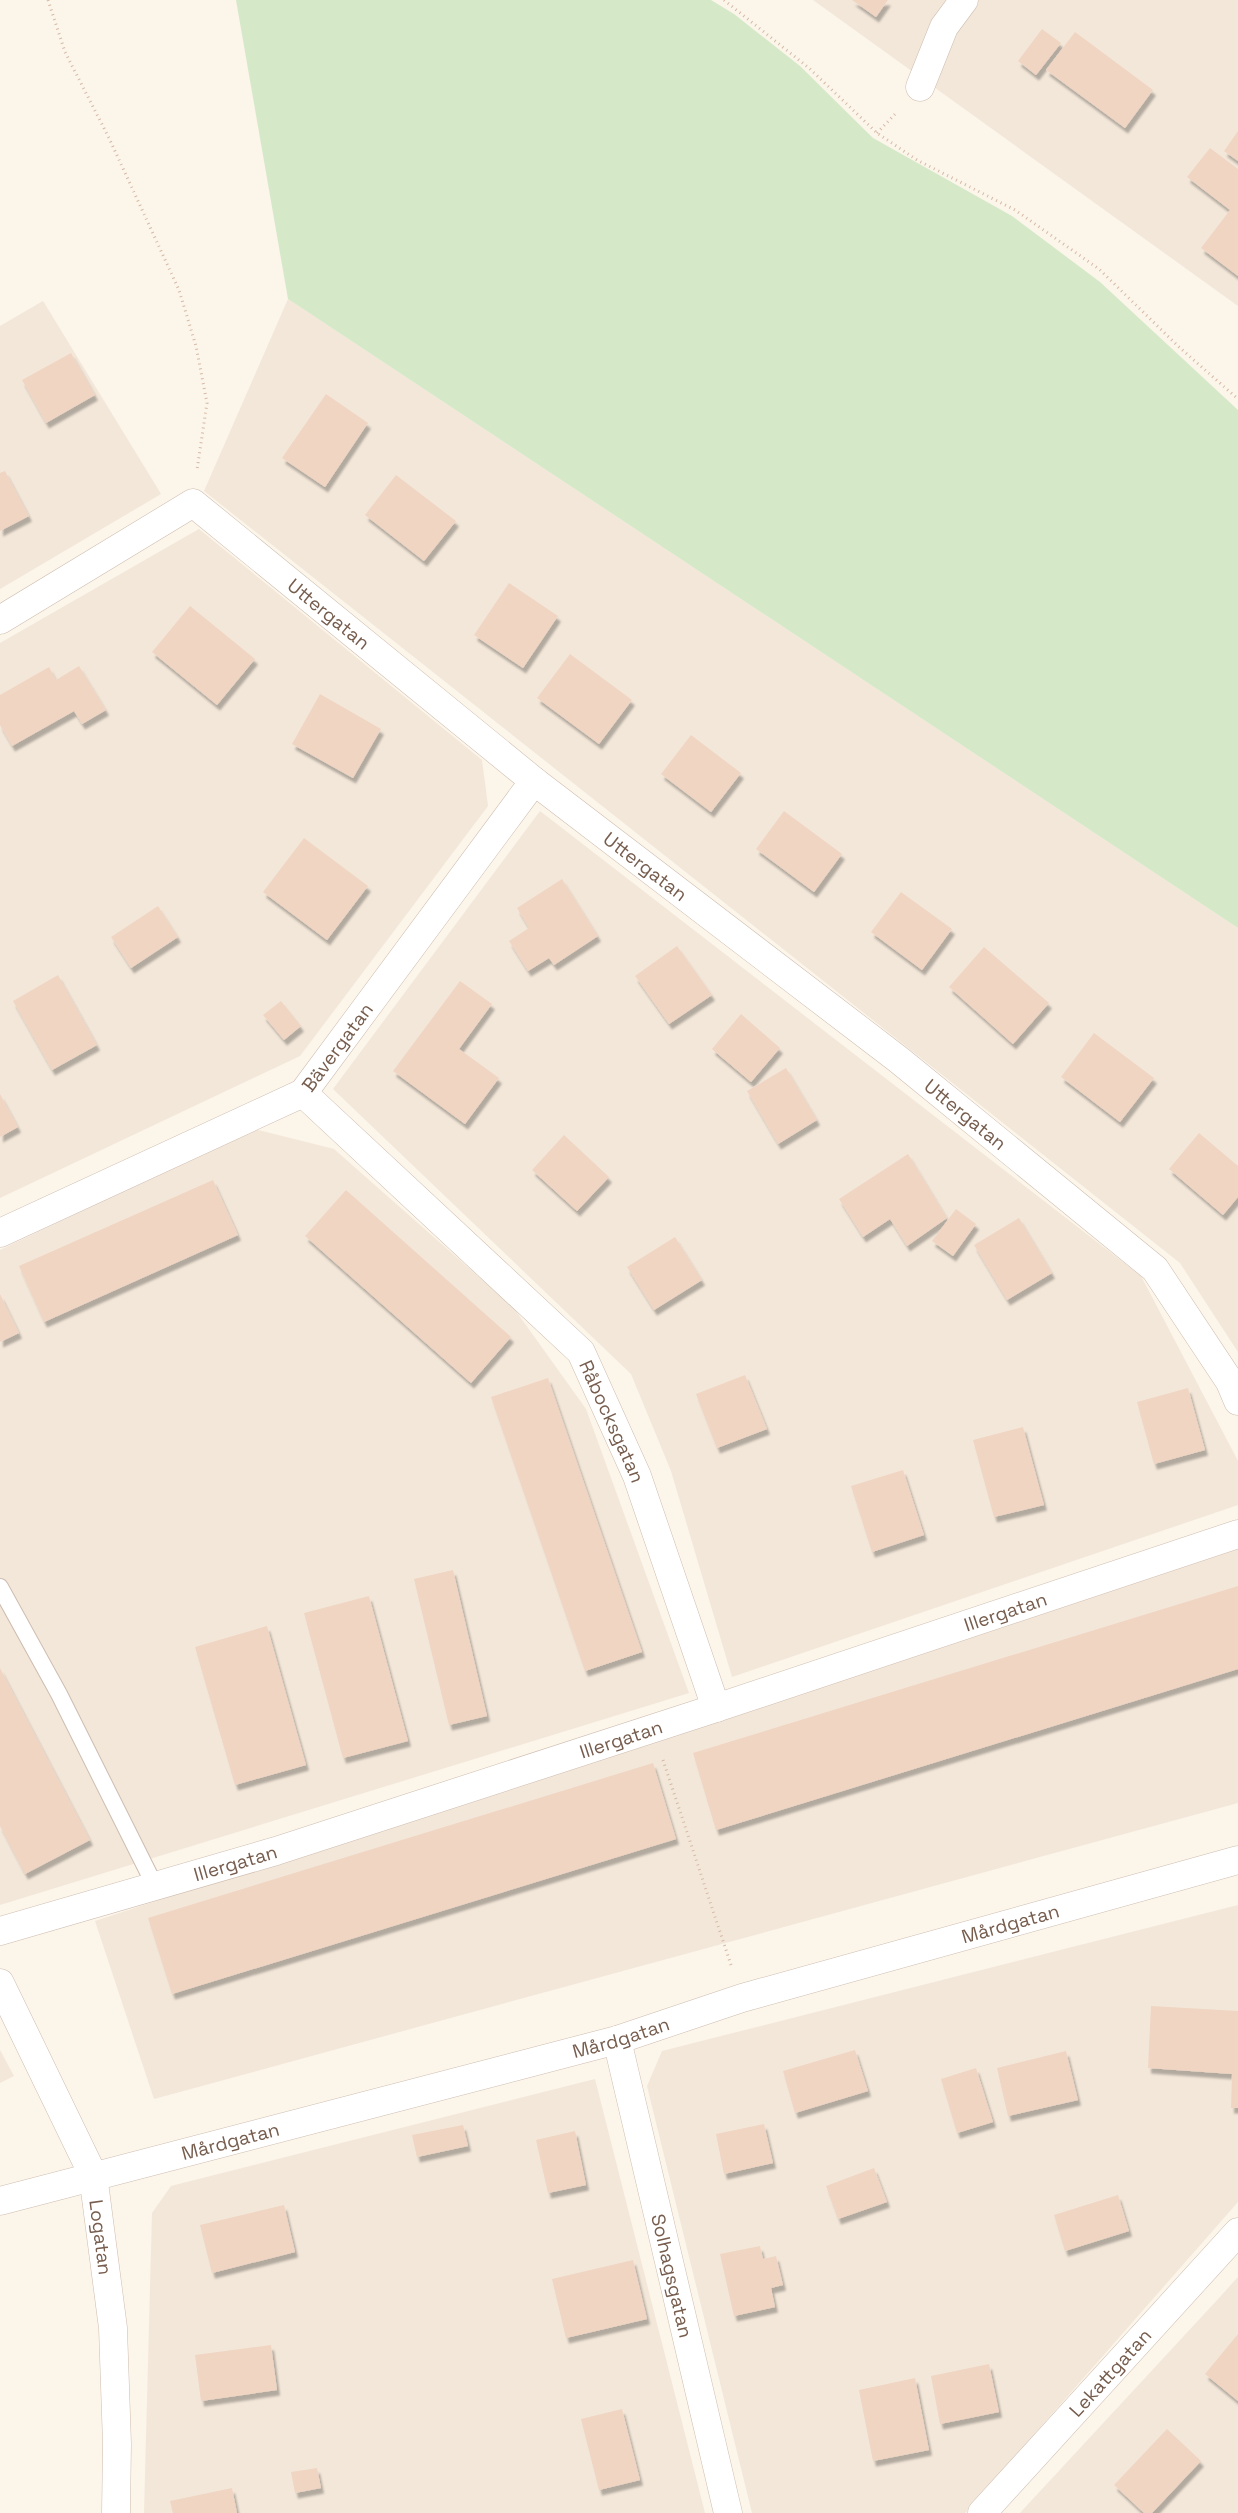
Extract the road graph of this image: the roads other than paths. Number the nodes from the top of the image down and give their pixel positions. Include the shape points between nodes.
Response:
1 (964, 0) edge
2 (920, 87) dead end
3 (0, 620) edge
4 (534, 781) junction
5 (303, 1093) junction
6 (0, 1233) edge
7 (1238, 1401) edge
8 (1238, 1534) edge
9 (0, 1588) edge
10 (716, 1708) junction
11 (1238, 1860) edge
12 (155, 1886) junction
13 (0, 1931) edge
14 (0, 1983) edge
15 (617, 2040) junction
16 (93, 2175) junction
17 (0, 2201) edge
18 (1238, 2232) edge
19 (116, 2513) edge
20 (728, 2513) edge
21 (982, 2513) edge

1 - 2 street via 944,27
3 - 4 street, Uttergatan via 193,503
4 - 5 street, Bävergatan
4 - 7 street, Uttergatan via 899,1060 1155,1269 1230,1382
5 - 6 street, Bävergatan
5 - 10 street, Råbocksgatan via 581,1352 637,1476
8 - 10 street, Illergatan
9 - 12 lane via 59,1694
10 - 12 street, Illergatan via 276,1851
11 - 15 street, Mårdgatan via 742,1998
12 - 13 street, Illergatan
14 - 16 street, Logatan
15 - 16 street, Mårdgatan
15 - 20 street, Solhagsgatan
16 - 17 street, Mårdgatan
16 - 19 street, Logatan via 113,2328
18 - 21 street, Lekattgatan

